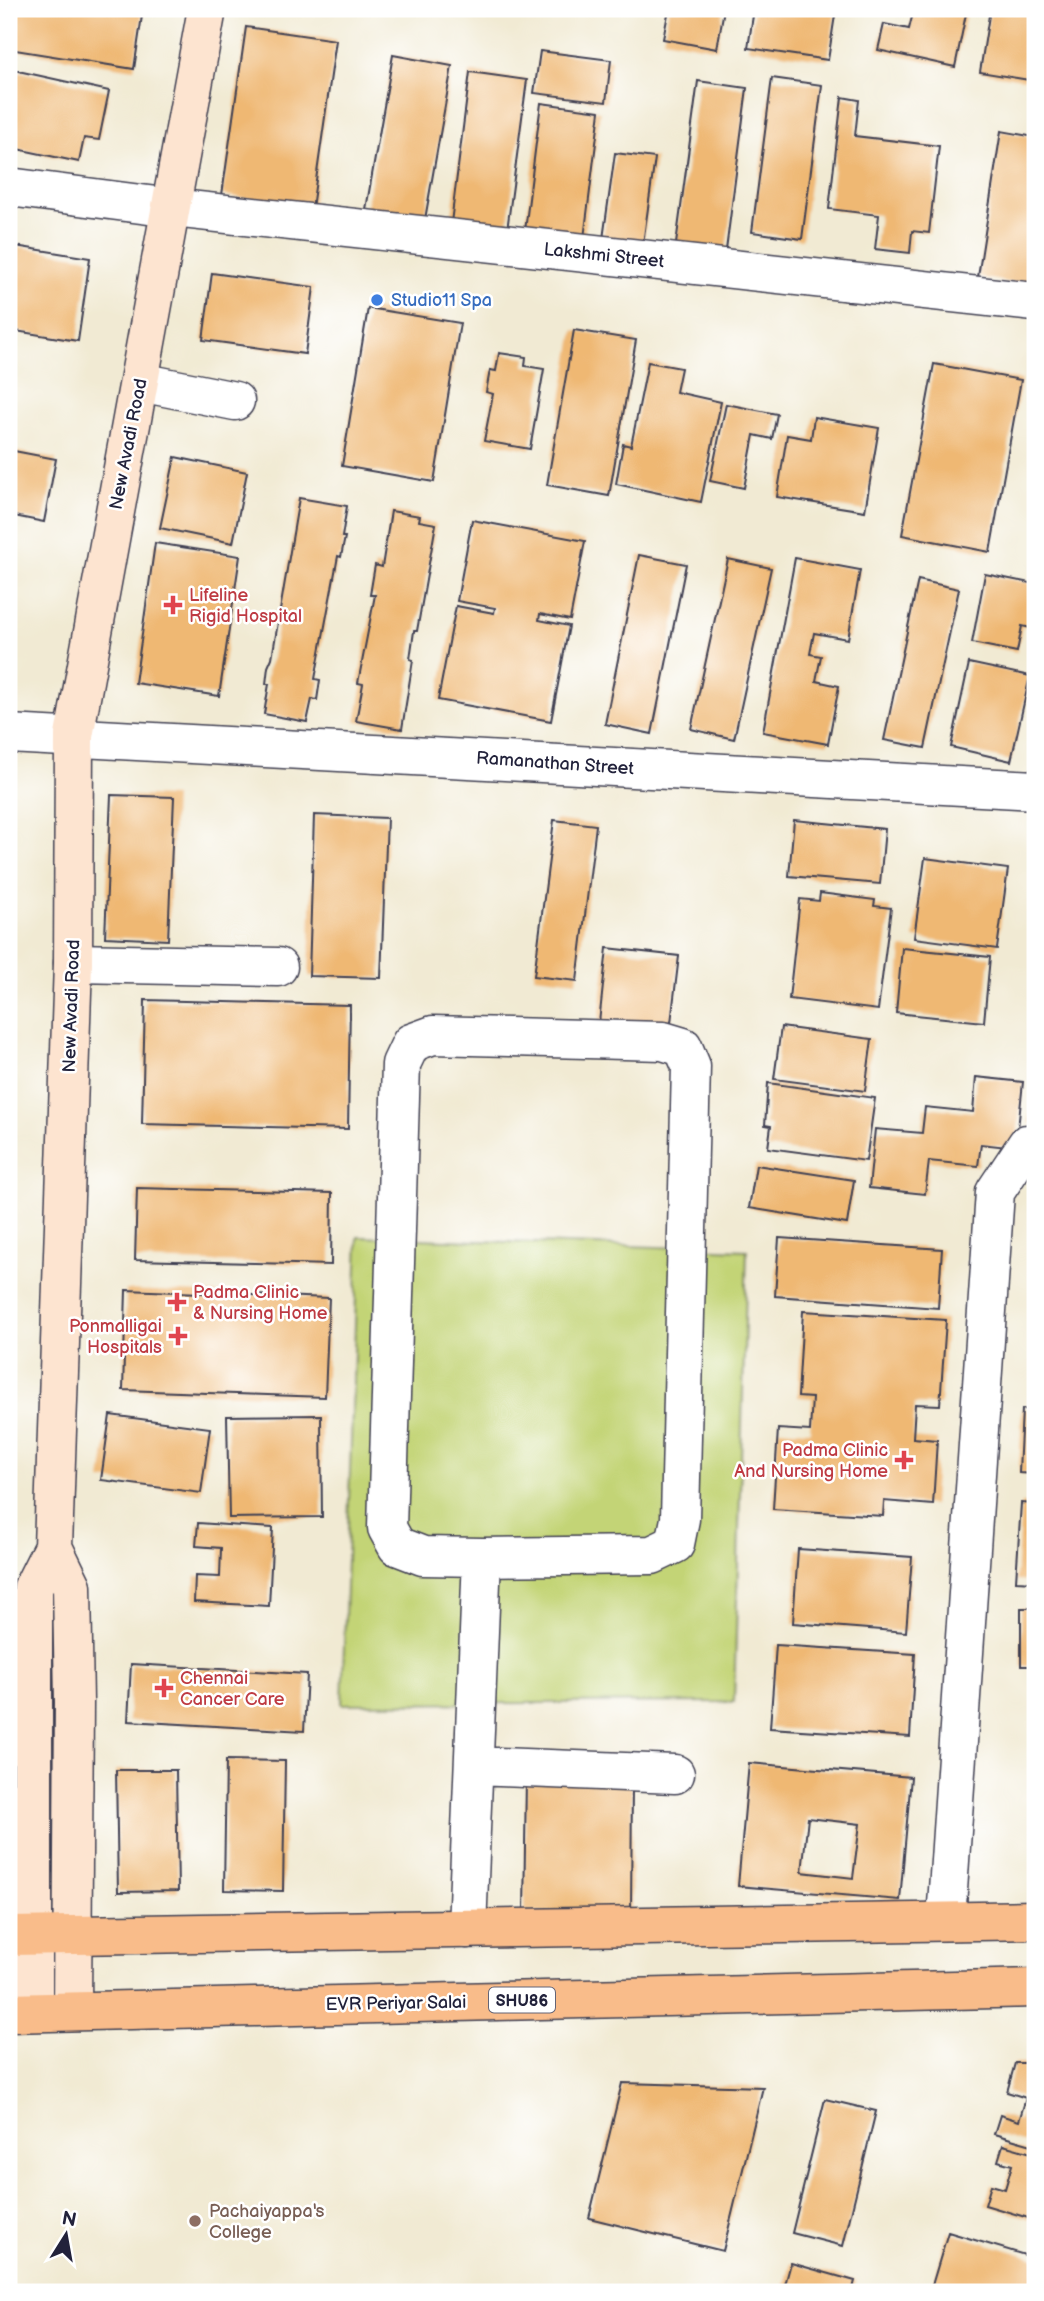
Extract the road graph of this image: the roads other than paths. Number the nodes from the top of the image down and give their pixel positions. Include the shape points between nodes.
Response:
1 (207, 9) edge
2 (9, 187) edge
3 (172, 208) junction
4 (1035, 302) edge
5 (140, 382) junction
6 (235, 401) dead end
7 (9, 734) edge
8 (74, 736) junction
9 (1035, 790) edge
10 (73, 962) junction
11 (278, 967) dead end
12 (1035, 1144) edge
13 (53, 1547) junction
14 (482, 1557) junction
15 (474, 1766) junction
16 (674, 1774) dead end
17 (946, 1920) junction
18 (1035, 1920) edge
19 (467, 1929) junction
20 (20, 1936) edge
21 (70, 1936) junction
22 (1035, 1988) edge
23 (72, 2010) junction
24 (21, 2012) edge

1 - 3 main road, New Avadi Road
2 - 3 street, Lakshmi Street
3 - 4 street, Lakshmi Street
3 - 5 main road, New Avadi Road
5 - 6 street
5 - 8 main road, New Avadi Road
7 - 8 street, Ramanathan Street
8 - 9 street, Ramanathan Street
8 - 10 main road, New Avadi Road
10 - 11 street
10 - 13 main road, New Avadi Road
12 - 17 street via 1027,1144 995,1192
13 - 20 main road, New Avadi Road via 33,1587
13 - 21 main road via 72,1586
14 - 14 street via 652,1555 675,1544 680,1519 691,1066 683,1047 663,1041 433,1035 411,1043 401,1064 387,1528 397,1546 423,1556
14 - 15 street
15 - 16 street
15 - 19 street
17 - 18 main road
17 - 19 main road
19 - 21 main road
20 - 21 main road
20 - 24 main road, New Avadi Road
21 - 23 main road
22 - 23 main road, EVR Periyar Salai / SHU86
23 - 24 main road, EVR Periyar Salai / SHU86

